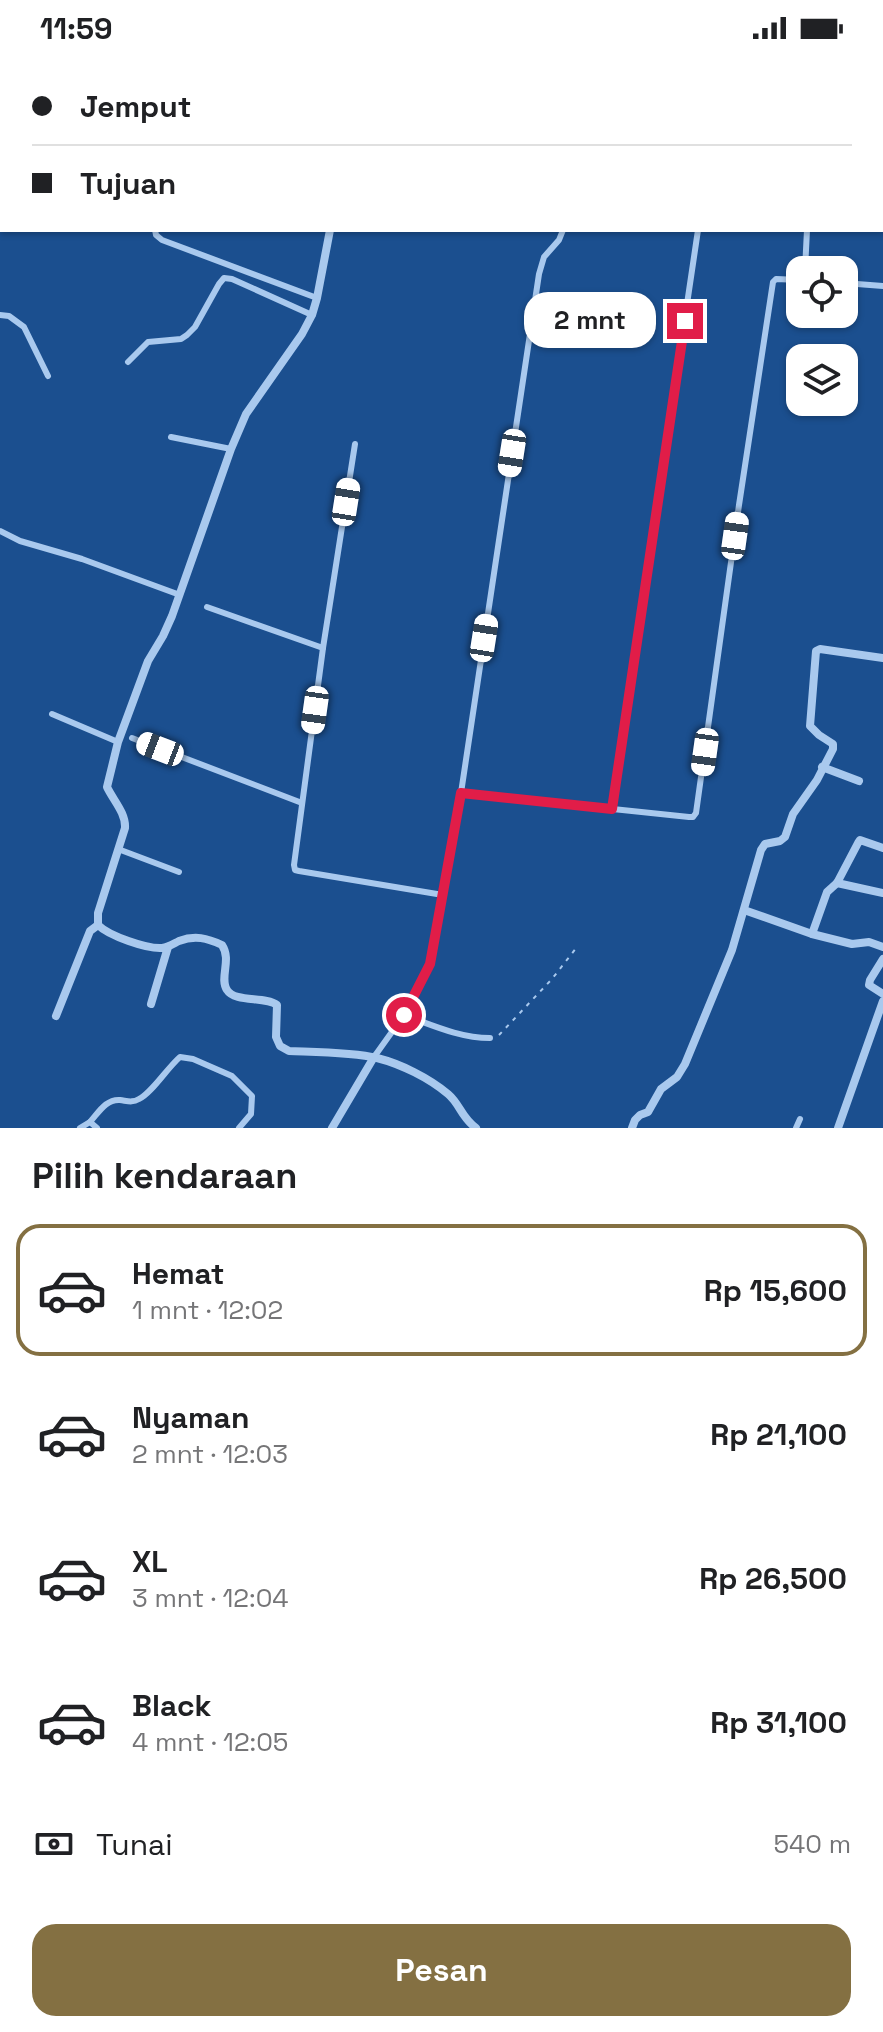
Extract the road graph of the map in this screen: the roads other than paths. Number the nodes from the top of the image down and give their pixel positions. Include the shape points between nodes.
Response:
1 (155, 232) edge
2 (330, 232) edge
3 (562, 232) edge
4 (698, 232) edge
5 (807, 232) edge
6 (806, 256) edge
7 (786, 279) edge
8 (858, 284) edge
9 (883, 286) edge
10 (317, 298) junction
11 (0, 315) edge
12 (312, 315) junction
13 (128, 362) dead end
14 (48, 376) dead end
15 (171, 437) dead end
16 (355, 444) dead end
17 (231, 449) junction
18 (0, 531) edge
19 (180, 595) junction
20 (207, 607) dead end
21 (323, 648) junction
22 (883, 657) edge
23 (52, 714) dead end
24 (132, 738) dead end
25 (118, 742) junction
26 (822, 767) junction
27 (859, 781) dead end
28 (461, 793) junction
29 (302, 803) junction
30 (612, 809) junction
31 (883, 848) edge
32 (118, 849) junction
33 (179, 872) dead end
34 (837, 883) junction
35 (883, 893) edge
36 (443, 895) junction
37 (744, 910) junction
38 (98, 925) junction
39 (812, 934) junction
40 (168, 947) junction
41 (883, 947) edge
42 (883, 959) edge
43 (883, 994) edge
44 (883, 1001) edge
45 (151, 1004) dead end
46 (404, 1015) junction
47 (56, 1016) dead end
48 (873, 1030) junction
49 (883, 1033) edge
50 (490, 1038) road end
51 (374, 1057) junction
52 (800, 1119) dead end
53 (90, 1122) junction
54 (80, 1128) edge
55 (97, 1128) edge
56 (239, 1128) edge
57 (332, 1128) edge
58 (476, 1128) edge
59 (632, 1128) edge
60 (796, 1128) edge
61 (838, 1128) edge

1 - 10 lane via 162,240
2 - 10 street
3 - 28 lane via 539,274
4 - 30 lane
5 - 6 lane
7 - 30 lane via 773,282 696,813 689,817
8 - 9 lane
10 - 12 street
11 - 14 lane via 24,327
12 - 13 lane via 224,278 187,335 148,342
12 - 17 street via 246,414
15 - 17 lane
16 - 21 lane
17 - 19 street
18 - 19 lane
19 - 25 street
20 - 21 lane
21 - 29 lane
22 - 26 street via 816,651 810,726 833,744
23 - 25 lane
24 - 29 lane
25 - 32 street via 107,787 126,821
26 - 27 street
26 - 37 street via 785,837 761,850
28 - 30 lane
28 - 36 lane
29 - 36 lane via 295,870
31 - 34 street via 860,840
32 - 33 lane
32 - 38 street
34 - 35 street
34 - 39 street via 827,892
36 - 46 lane via 430,964
37 - 39 street
37 - 59 street via 681,1071
38 - 40 street via 114,936
38 - 47 street via 90,931
39 - 41 street
40 - 45 street
40 - 51 street via 195,937 222,945 228,992 273,1001 276,1037 289,1051
42 - 43 street via 869,985
44 - 48 street
46 - 50 lane via 451,1032
46 - 51 lane
48 - 49 street
48 - 61 street
51 - 57 street
51 - 58 street via 413,1072 449,1095
52 - 60 lane
53 - 54 lane
53 - 55 lane
53 - 56 lane via 108,1102 143,1098 180,1057 232,1076 252,1096 251,1114

